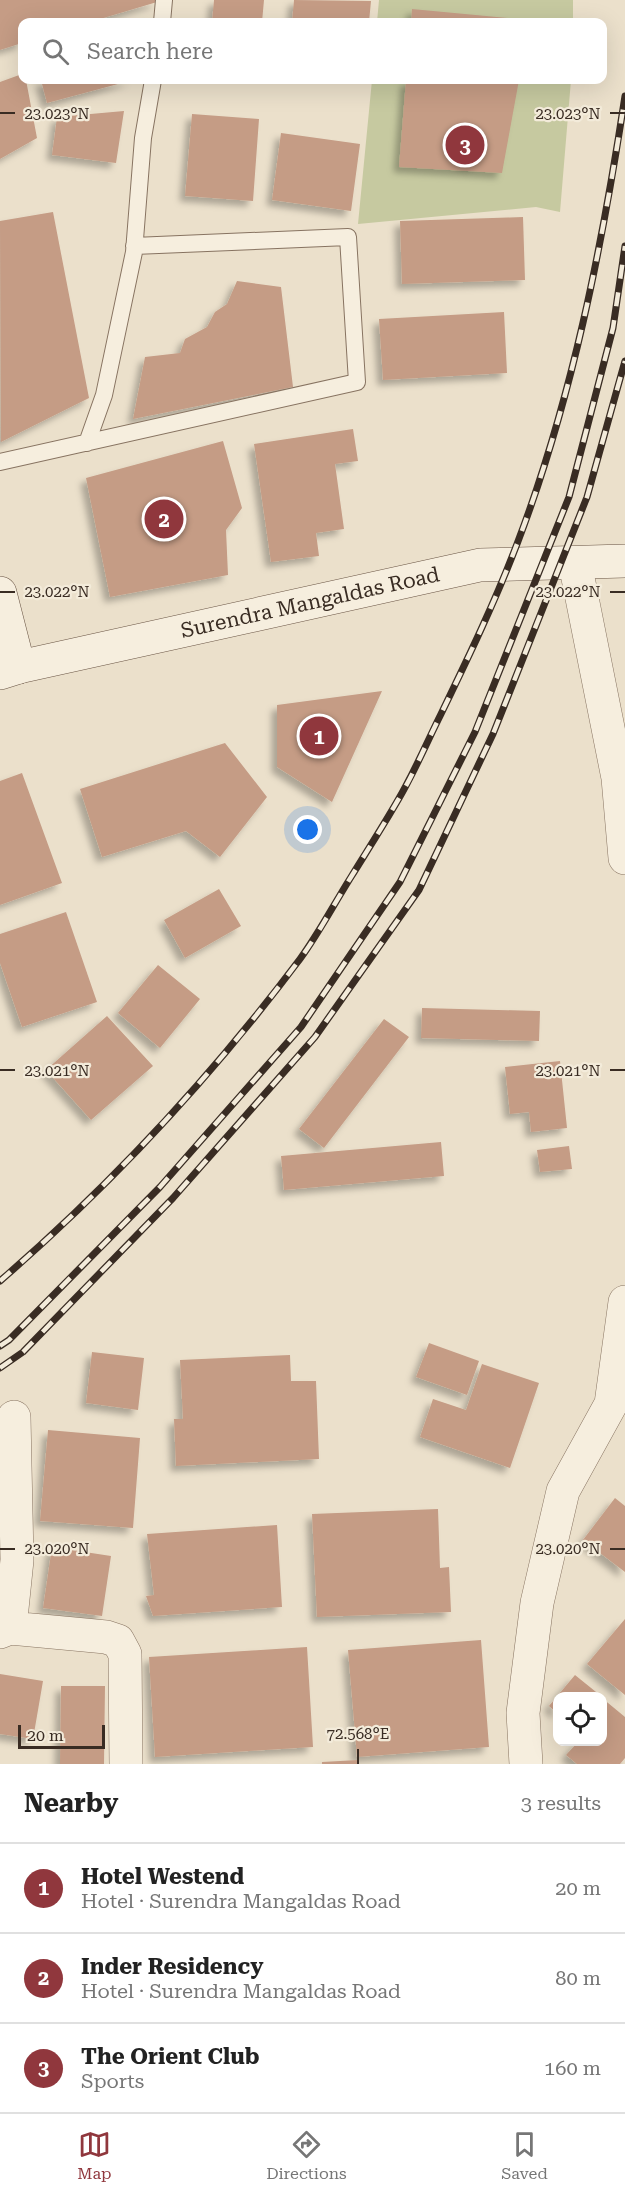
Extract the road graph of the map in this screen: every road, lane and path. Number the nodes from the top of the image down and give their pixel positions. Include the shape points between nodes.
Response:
1 (164, 0) edge
2 (162, 18) edge
3 (152, 84) edge
4 (134, 246) junction
5 (87, 443) junction
6 (0, 462) edge
7 (625, 561) edge
8 (575, 563) junction
9 (0, 593) edge
10 (10, 670) edge
11 (622, 777) edge
12 (625, 858) edge
13 (625, 1302) edge
14 (14, 1417) dead end
15 (5, 1630) edge
16 (126, 1764) edge
17 (525, 1764) edge

1 - 2 lane
3 - 4 lane via 143,138
4 - 5 lane via 104,395
4 - 5 lane via 348,237 357,382
5 - 6 lane
7 - 8 street, Surendra Mangaldas Road
8 - 10 street, Surendra Mangaldas Road via 480,565
8 - 11 street
9 - 10 street
11 - 12 street
13 - 17 street via 610,1404 563,1491 537,1604 523,1713
14 - 15 street via 17,1560
15 - 16 street via 106,1636 118,1641 125,1654

